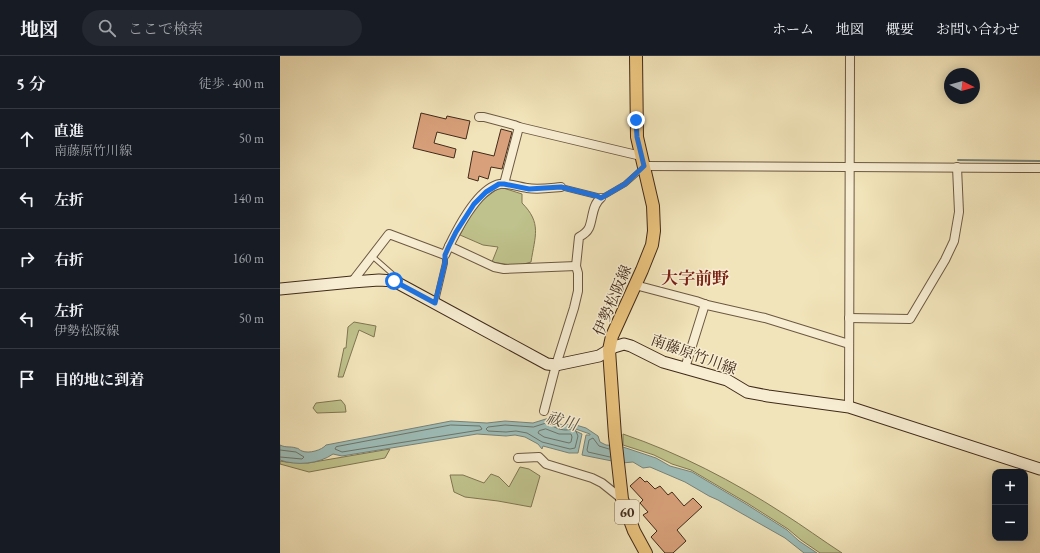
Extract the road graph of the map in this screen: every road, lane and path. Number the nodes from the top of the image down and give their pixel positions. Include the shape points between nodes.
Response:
1 (636, 56) edge
2 (850, 56) edge
3 (479, 117) dead end
4 (519, 127) junction
5 (643, 161) junction
6 (849, 167) junction
7 (957, 167) junction
8 (1040, 168) edge
9 (504, 184) junction
10 (561, 187) joint
11 (601, 198) junction
12 (449, 246) junction
13 (445, 255) junction
14 (372, 256) junction
15 (576, 266) junction
16 (352, 282) junction
17 (398, 282) junction
18 (635, 285) junction
19 (280, 289) edge
20 (435, 303) junction
21 (705, 304) junction
22 (849, 318) junction
23 (849, 344) junction
24 (609, 350) junction
25 (556, 365) junction
26 (685, 368) junction
27 (849, 407) junction
28 (544, 411) dead end
29 (518, 458) dead end
30 (1040, 469) edge
31 (622, 499) junction
32 (646, 553) edge

1 - 5 main road, 伊勢松阪線 / 60 via 637,137
2 - 6 street
3 - 4 street
4 - 5 street
4 - 9 street
5 - 6 street
5 - 11 lane via 625,184
5 - 18 main road, 伊勢松阪線 / 60 via 653,206 654,231 650,252
6 - 7 street
6 - 22 street
7 - 8 street
7 - 22 street via 958,212 954,241 910,319
9 - 10 street via 529,189
9 - 12 street via 499,184 486,192 474,204
10 - 11 lane
11 - 15 street via 596,205 589,230 580,238
12 - 13 street
12 - 15 street via 494,267 504,269
13 - 14 street via 389,234
13 - 20 lane
14 - 16 street
14 - 17 lane via 397,277
15 - 25 street via 578,291
16 - 17 main road
16 - 19 main road
17 - 20 main road
18 - 21 street
18 - 24 main road, 伊勢松阪線 / 60 via 612,336
20 - 25 main road via 547,364
21 - 23 street via 765,318
21 - 26 street
22 - 23 street
23 - 27 street
24 - 25 main road, 南藤原竹川線 via 599,356
24 - 26 main road, 南藤原竹川線 via 624,344 663,362
24 - 31 main road, 伊勢松阪線 / 60
25 - 28 street
26 - 27 main road, 南藤原竹川線 via 727,380 741,389 759,395
27 - 30 main road, 南藤原竹川線
29 - 31 street via 539,457 546,464 602,483
31 - 32 main road, 伊勢松阪線 / 60 via 634,531

